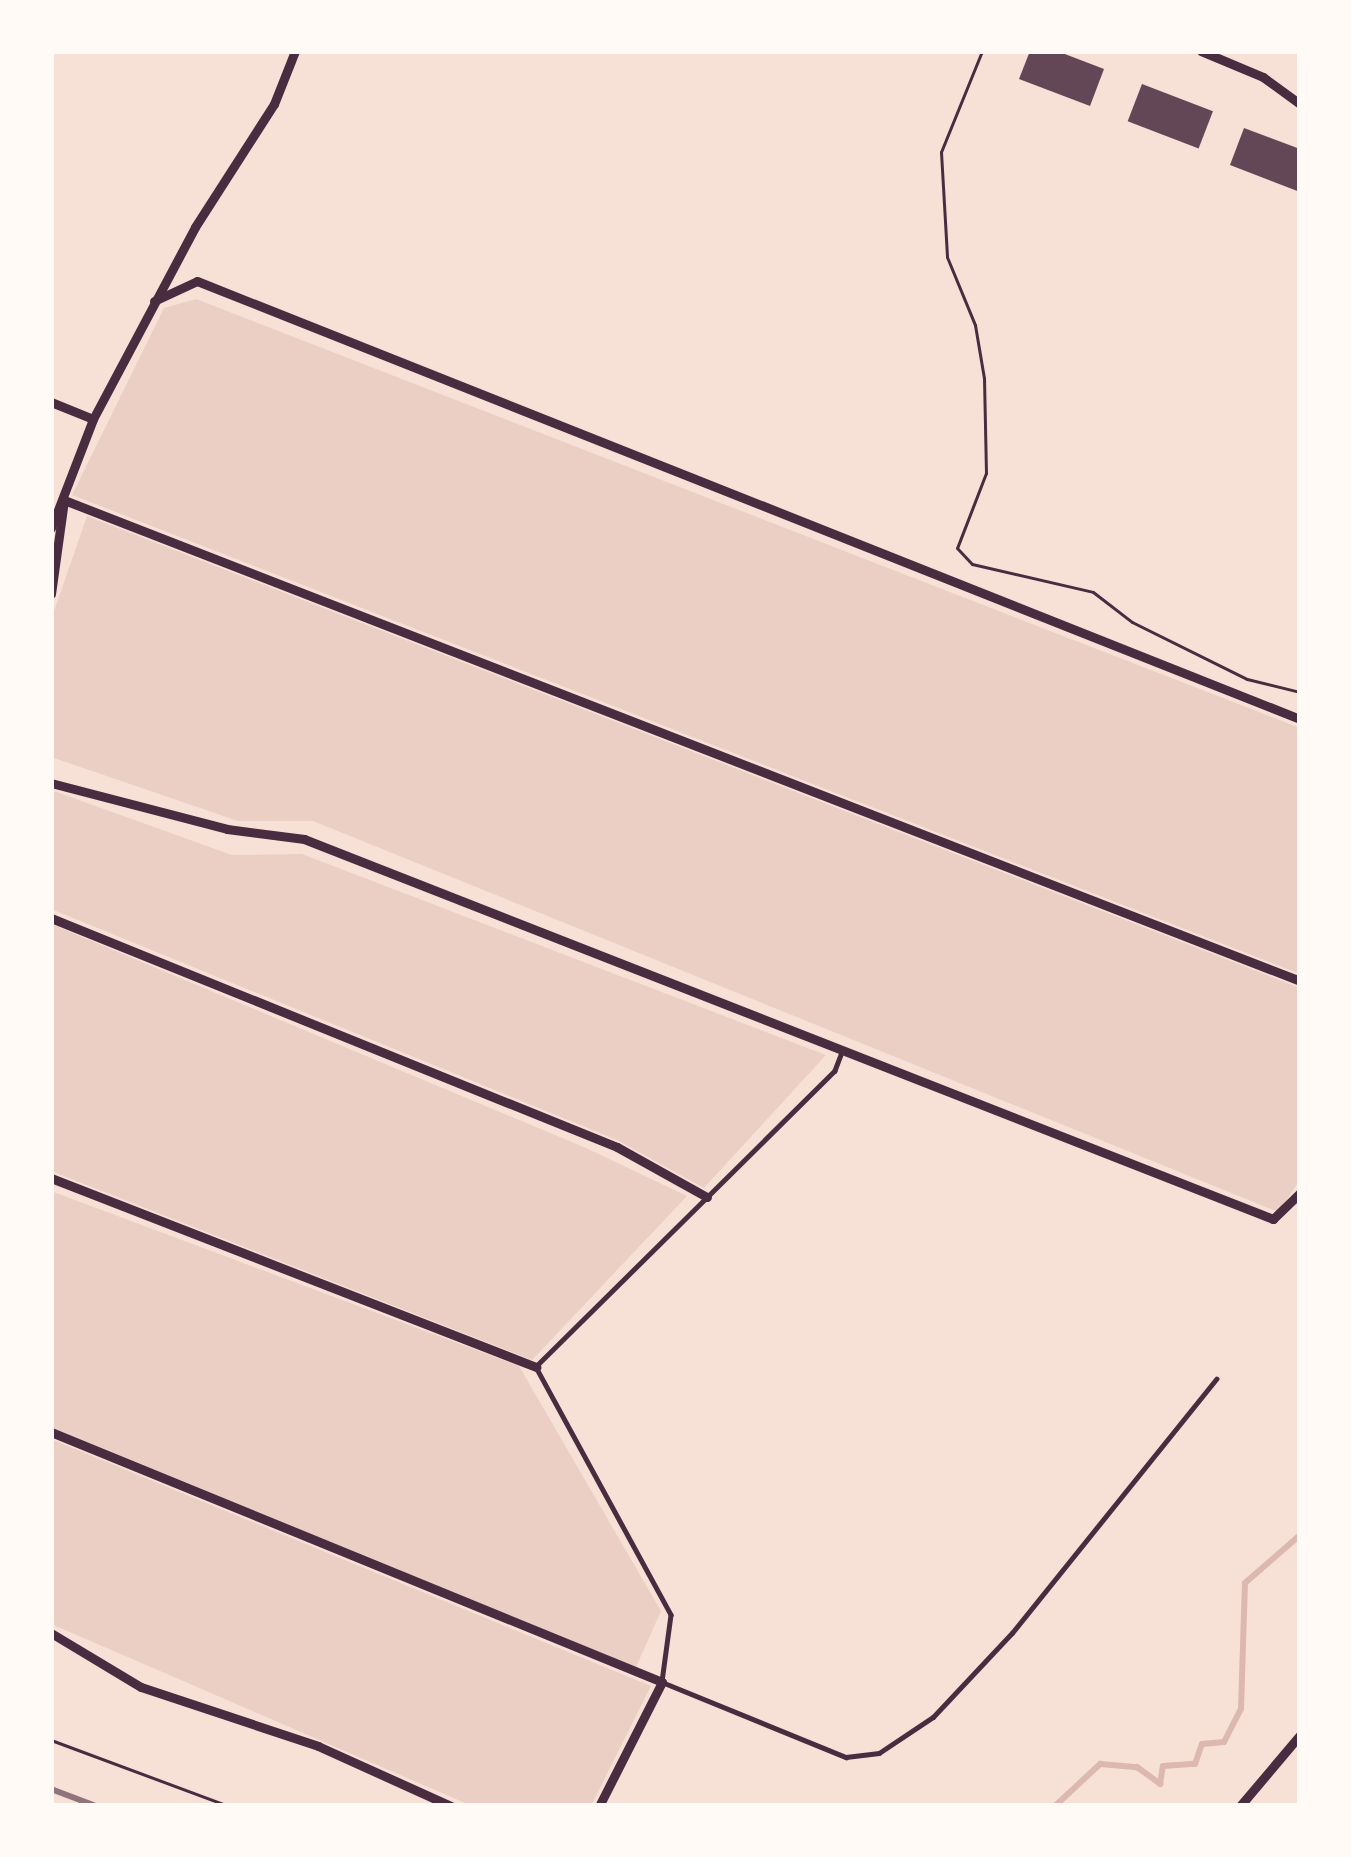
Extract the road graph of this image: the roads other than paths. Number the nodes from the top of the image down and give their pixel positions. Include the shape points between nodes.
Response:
1 (295, 51) edge
2 (1201, 51) edge
3 (1300, 104) edge
4 (154, 301) junction
5 (51, 402) edge
6 (93, 419) junction
7 (64, 500) junction
8 (51, 528) edge
9 (51, 594) edge
10 (1300, 719) edge
11 (51, 783) edge
12 (51, 918) edge
13 (1300, 981) edge
14 (842, 1055) junction
15 (51, 1178) edge
16 (1300, 1192) edge
17 (707, 1197) junction
18 (536, 1367) junction
19 (1216, 1379) dead end
20 (51, 1432) edge
21 (51, 1634) edge
22 (662, 1682) junction
23 (1300, 1735) edge
24 (452, 1806) edge
25 (599, 1806) edge
26 (1240, 1806) edge

1 - 4 street via 274,104
2 - 3 street via 1263,77
4 - 6 street
4 - 10 street via 197,281
5 - 6 street
6 - 7 street
7 - 8 street
7 - 9 street
7 - 13 street
11 - 14 street via 227,829 304,839
12 - 17 street via 616,1147
14 - 16 street via 1273,1219
14 - 17 lane
15 - 18 street
17 - 18 lane
18 - 22 lane via 670,1615
19 - 22 lane via 1012,1633 934,1717 879,1753 847,1757
20 - 22 street
21 - 24 street via 141,1688 318,1746
22 - 25 street
23 - 26 street

